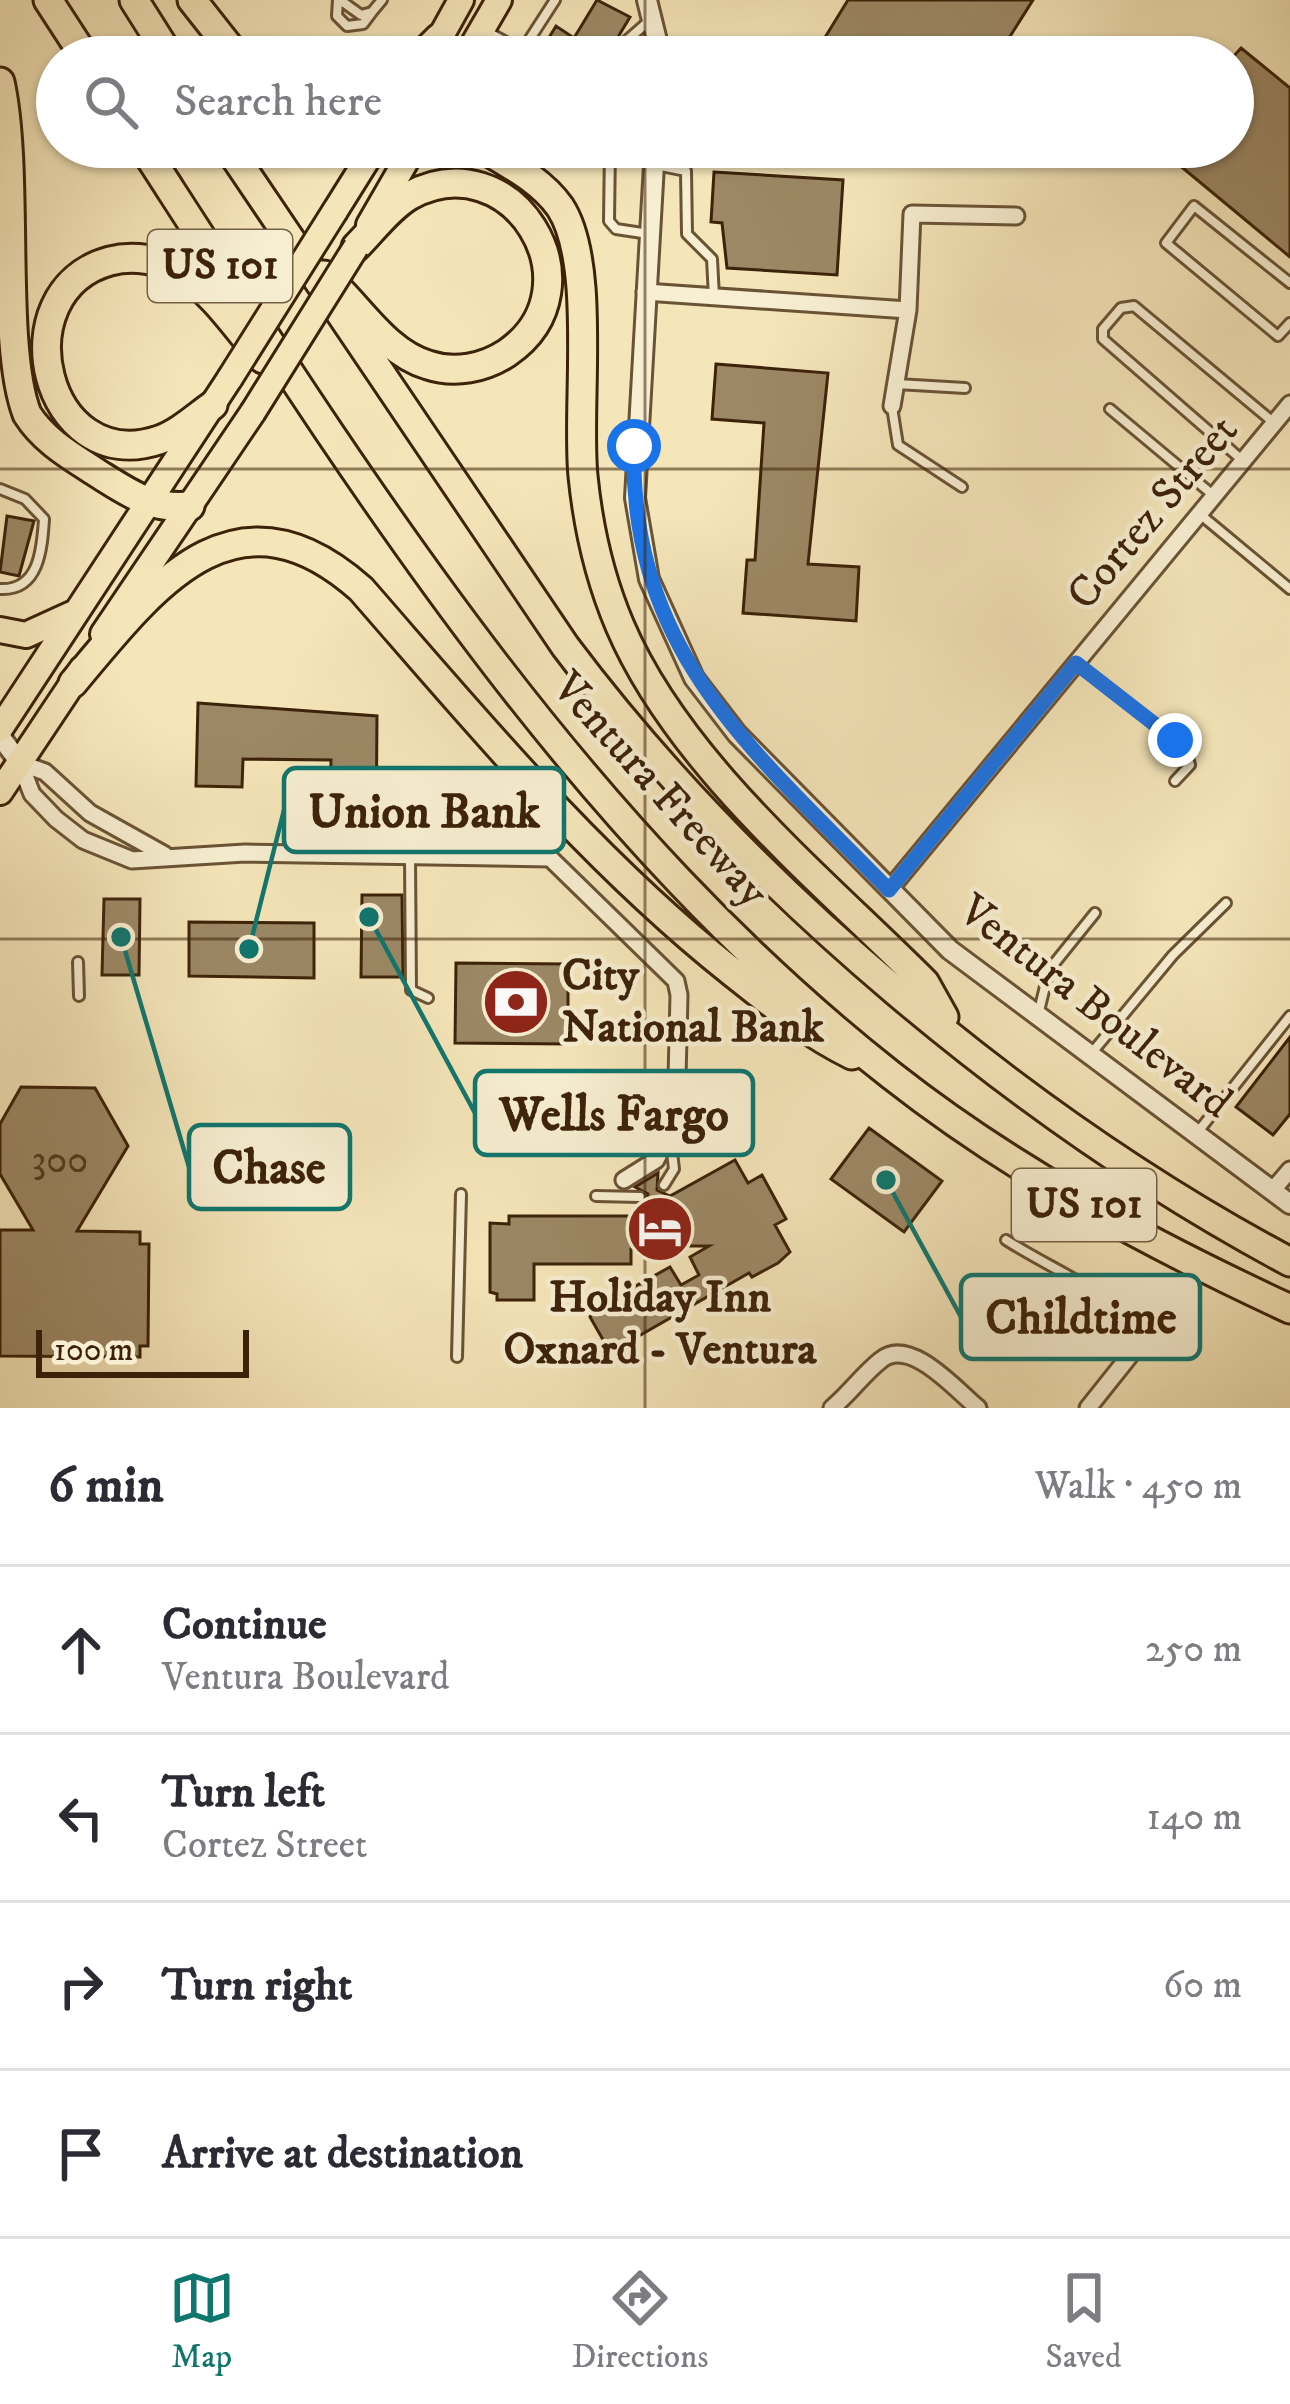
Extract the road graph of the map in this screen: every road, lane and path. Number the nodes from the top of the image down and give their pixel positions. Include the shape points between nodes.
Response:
1 (48, 0) edge
2 (134, 0) edge
3 (192, 0) edge
4 (339, 0) edge
5 (382, 0) edge
6 (460, 0) edge
7 (555, 0) edge
8 (651, 8) edge
9 (71, 36) edge
10 (157, 36) edge
11 (220, 36) edge
12 (438, 36) edge
13 (532, 36) edge
14 (630, 36) edge
15 (0, 82) edge
16 (157, 168) edge
17 (242, 168) edge
18 (362, 168) edge
19 (402, 168) edge
20 (515, 168) edge
21 (610, 168) edge
22 (654, 168) edge
23 (682, 168) edge
24 (1016, 216) dead end
25 (649, 234) junction
26 (356, 247) junction
27 (295, 249) junction
28 (1290, 283) edge
29 (645, 292) junction
30 (714, 297) junction
31 (908, 310) junction
32 (1290, 323) edge
33 (296, 384) junction
34 (896, 384) junction
35 (964, 388) dead end
36 (1290, 404) edge
37 (213, 405) junction
38 (892, 406) joint
39 (1111, 409) dead end
40 (1274, 423) junction
41 (1244, 460) junction
42 (962, 487) dead end
43 (0, 489) edge
44 (1214, 496) junction
45 (148, 504) junction
46 (190, 506) junction
47 (1199, 514) junction
48 (0, 589) edge
49 (1290, 589) edge
50 (74, 613) junction
51 (0, 630) edge
52 (1076, 663) junction
53 (73, 682) junction
54 (0, 732) edge
55 (11, 776) edge
56 (1175, 782) dead end
57 (166, 855) junction
58 (410, 856) junction
59 (889, 890) junction
60 (1226, 903) dead end
61 (1095, 913) dead end
62 (78, 962) dead end
63 (79, 996) dead end
64 (428, 998) dead end
65 (1290, 1016) edge
66 (1036, 1018) junction
67 (955, 1037) junction
68 (1089, 1057) junction
69 (893, 1076) junction
70 (670, 1134) junction
71 (1196, 1134) junction
72 (1290, 1170) edge
73 (623, 1180) dead end
74 (664, 1185) dead end
75 (1272, 1191) junction
76 (461, 1194) dead end
77 (596, 1196) dead end
78 (640, 1197) dead end
79 (1290, 1204) edge
80 (1006, 1240) dead end
81 (1290, 1262) edge
82 (1290, 1309) edge
83 (1147, 1334) joint
84 (457, 1357) dead end
85 (832, 1408) edge
86 (978, 1408) edge
87 (1088, 1408) edge

1 - 9 highway
2 - 10 highway
3 - 11 highway
4 - 5 lane via 357,14
6 - 12 main road
7 - 13 lane
8 - 14 lane
15 - 45 highway via 17,393 60,449
16 - 33 highway, Ventura Freeway / US 101
17 - 27 highway, Ventura Freeway / US 101
18 - 37 main road, bridge
19 - 26 main road
20 - 67 highway via 559,206 570,227 580,288 582,473 620,626 722,778 925,983
21 - 25 lane via 609,220 616,229
22 - 25 street, Ventura Boulevard
23 - 30 lane via 687,234 712,259
24 - 31 street via 914,212
25 - 29 street, Ventura Boulevard
26 - 27 highway via 406,198 434,185 485,186 508,197 539,232 549,276 545,301 520,344 495,361 429,366 399,351
26 - 46 main road, bridge
27 - 67 highway, Ventura Freeway / US 101 via 619,717 748,855
28 - 32 lane via 1194,206 1166,243 1279,336
29 - 30 street
29 - 59 street, Ventura Boulevard via 635,498 663,618 721,715
30 - 31 street
31 - 34 street
33 - 37 highway via 268,365 192,279 163,263 98,265 56,298 40,339 42,371 55,402 85,431 114,443 146,443
33 - 69 highway, Ventura Freeway / US 101 via 534,720 694,899
34 - 35 lane
34 - 38 street
36 - 40 street, Cortez Street
37 - 45 main road
38 - 42 lane via 898,445
39 - 44 lane
40 - 41 street, Cortez Street
40 - 41 lane via 1133,306 1102,329 1102,339 1141,377
41 - 44 street, Cortez Street
43 - 48 lane via 25,499 44,520 34,574 19,588
44 - 47 street, Cortez Street
45 - 46 highway
45 - 50 main road
46 - 53 main road
47 - 49 lane
47 - 52 street, Cortez Street
50 - 51 main road via 26,635
50 - 54 main road
52 - 56 lane via 1186,749 1190,765
52 - 59 street, Cortez Street
53 - 55 main road
53 - 69 highway via 150,590 203,552 264,544 325,561 361,589 623,879 812,1035
54 - 55 street
55 - 57 street via 45,772 90,813
55 - 57 street via 83,840 132,860
57 - 58 street
58 - 64 lane via 411,990
58 - 70 street via 550,858 676,981 679,1075
59 - 66 street, Ventura Boulevard
60 - 68 lane
61 - 66 lane via 1049,970
62 - 63 lane
65 - 71 lane
66 - 68 street, Ventura Boulevard
67 - 81 highway, Ventura Freeway / US 101 via 1131,1167
68 - 71 street, Ventura Boulevard
69 - 82 highway, Ventura Freeway / US 101 via 1119,1226
70 - 73 street via 656,1160
70 - 74 lane via 674,1168
71 - 75 street, Ventura Boulevard
72 - 75 street
75 - 79 street, Ventura Boulevard
76 - 84 lane
77 - 78 lane
80 - 83 lane via 1062,1276 1083,1278
83 - 87 street
85 - 86 street via 898,1353 922,1362

